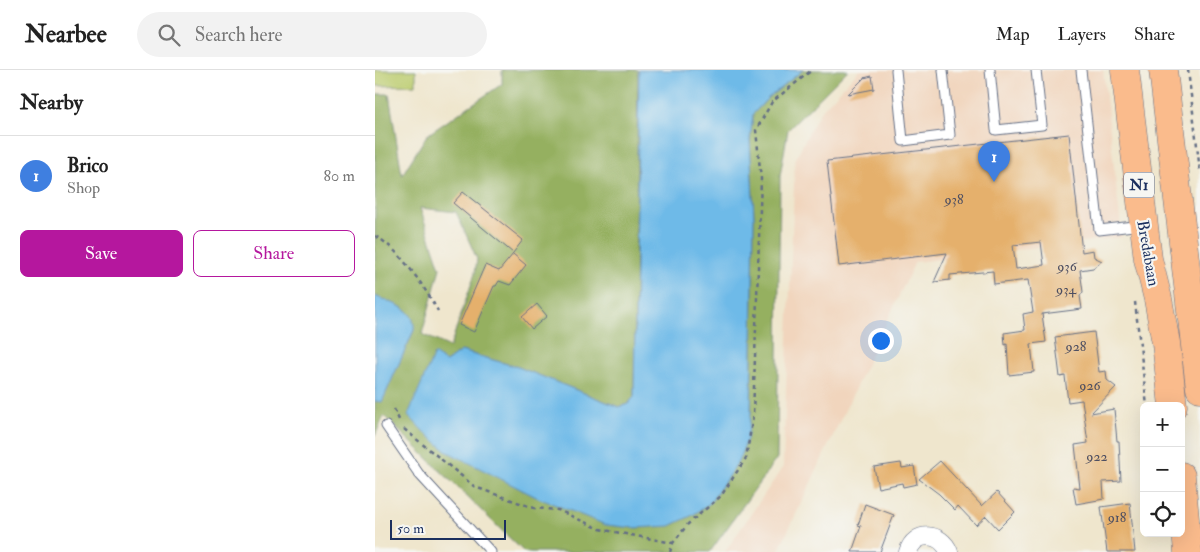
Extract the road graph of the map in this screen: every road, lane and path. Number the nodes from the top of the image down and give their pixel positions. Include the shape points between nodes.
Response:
1 (812, 70) edge
2 (896, 70) edge
3 (943, 70) edge
4 (989, 70) edge
5 (1036, 70) edge
6 (1081, 70) edge
7 (1125, 70) edge
8 (1163, 70) edge
9 (1188, 70) edge
10 (1136, 163) junction
11 (1187, 168) edge
12 (1144, 225) junction
13 (375, 236) edge
14 (438, 312) dead end
15 (1200, 388) edge
16 (1173, 402) edge
17 (394, 409) dead end
18 (386, 426) dead end
19 (1182, 492) edge
20 (673, 542) junction
21 (491, 552) edge
22 (670, 552) edge
23 (908, 552) edge
24 (949, 552) edge
25 (1188, 552) edge

1 - 20 path via 772,102 756,130 761,179 753,416 746,458 721,496 688,524
2 - 3 lane via 903,141 950,135
4 - 5 lane via 996,130 1042,124
6 - 12 lane via 1099,230
7 - 10 main road, Bredabaan / N1
8 - 11 main road, Bredabaan / N1
9 - 11 path
10 - 11 main road via 1143,180 1157,184
10 - 12 main road, Bredabaan / N1
11 - 15 main road, Bredabaan / N1
12 - 16 main road, Bredabaan / N1 via 1166,344
13 - 14 path via 406,264
17 - 20 path via 403,428 475,487 534,508 558,510 600,529
18 - 21 lane via 419,474
19 - 25 main road
20 - 22 path
23 - 24 street via 913,542 929,536 943,542

